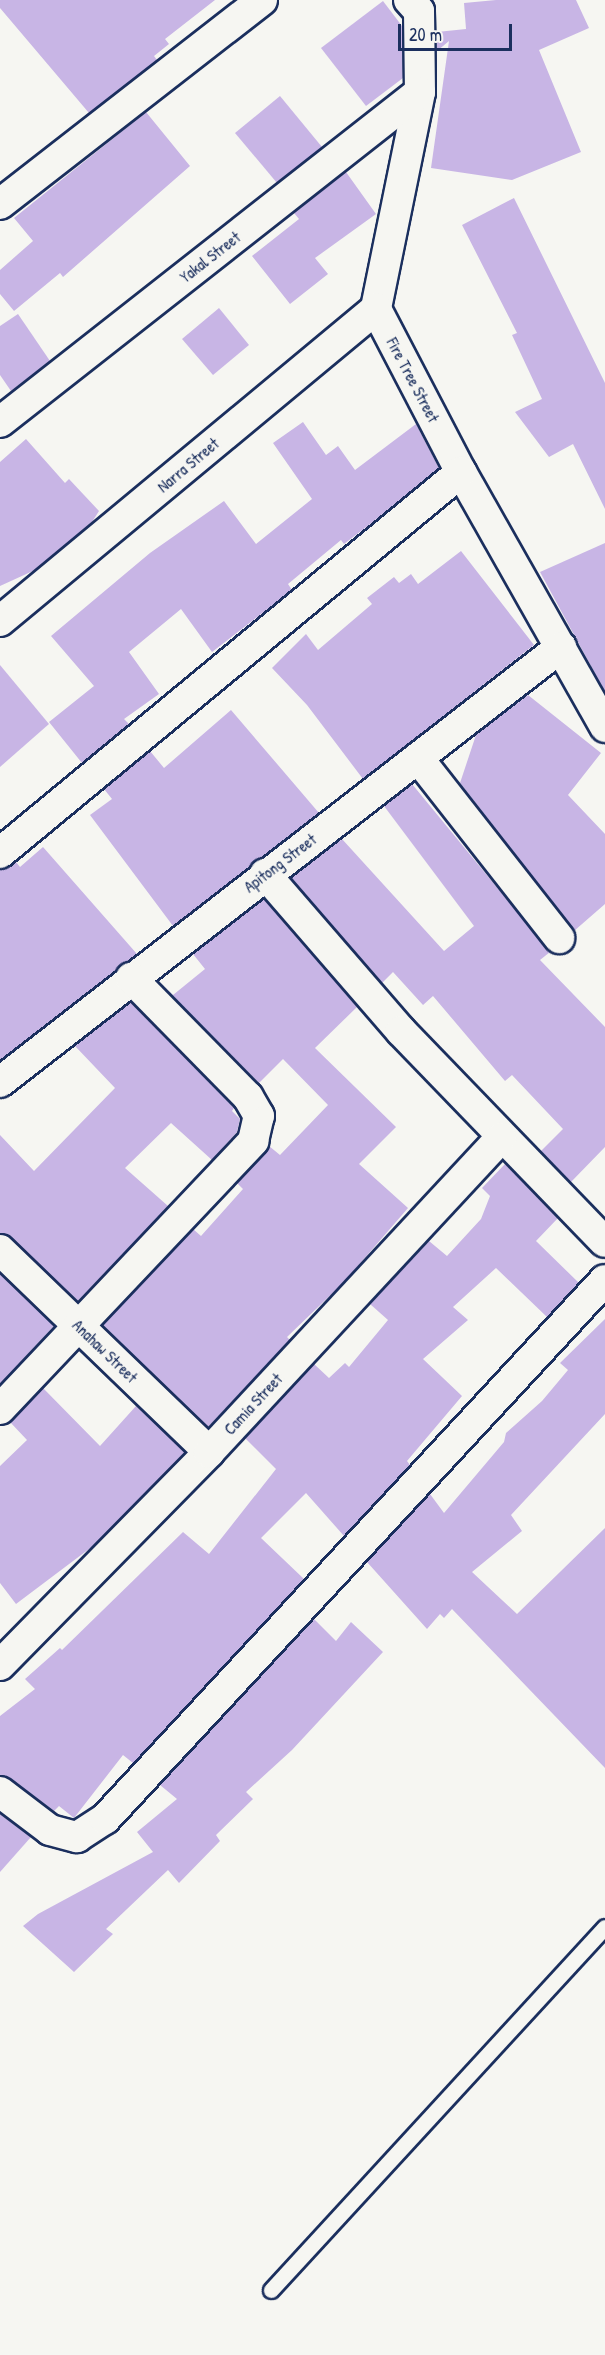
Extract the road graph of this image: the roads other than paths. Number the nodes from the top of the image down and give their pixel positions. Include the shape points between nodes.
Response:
1 (262, 0) edge
2 (409, 0) edge
3 (420, 92) junction
4 (0, 204) edge
5 (376, 309) junction
6 (0, 422) edge
7 (461, 471) junction
8 (0, 621) edge
9 (561, 647) junction
10 (605, 727) edge
11 (418, 758) junction
12 (0, 853) edge
13 (265, 874) junction
14 (559, 938) dead end
15 (131, 978) junction
16 (0, 1082) edge
17 (501, 1138) junction
18 (605, 1242) edge
19 (0, 1250) edge
20 (605, 1280) edge
21 (81, 1328) junction
22 (0, 1409) edge
23 (209, 1452) junction
24 (0, 1665) edge
25 (0, 1792) edge
26 (605, 1927) edge
27 (271, 2290) dead end

1 - 4 street
2 - 3 street via 419,11
3 - 5 street
3 - 6 street, Yakal Street
5 - 7 street, Fire Tree Street
5 - 8 street, Narra Street
7 - 9 street, Fire Tree Street
7 - 12 street
9 - 10 street, Fire Tree Street
9 - 11 street, Apitong Street
11 - 13 street, Apitong Street
11 - 14 street
13 - 15 street, Apitong Street
13 - 17 street via 401,1031
15 - 16 street, Apitong Street
15 - 21 street via 248,1097 259,1116 253,1141
17 - 18 street
17 - 23 street, Camia Street
19 - 21 street, Anahaw Street
20 - 25 street via 105,1819 77,1837 68,1835 51,1830
21 - 22 street
21 - 23 street, Anahaw Street
23 - 24 street, Camia Street
26 - 27 lane

